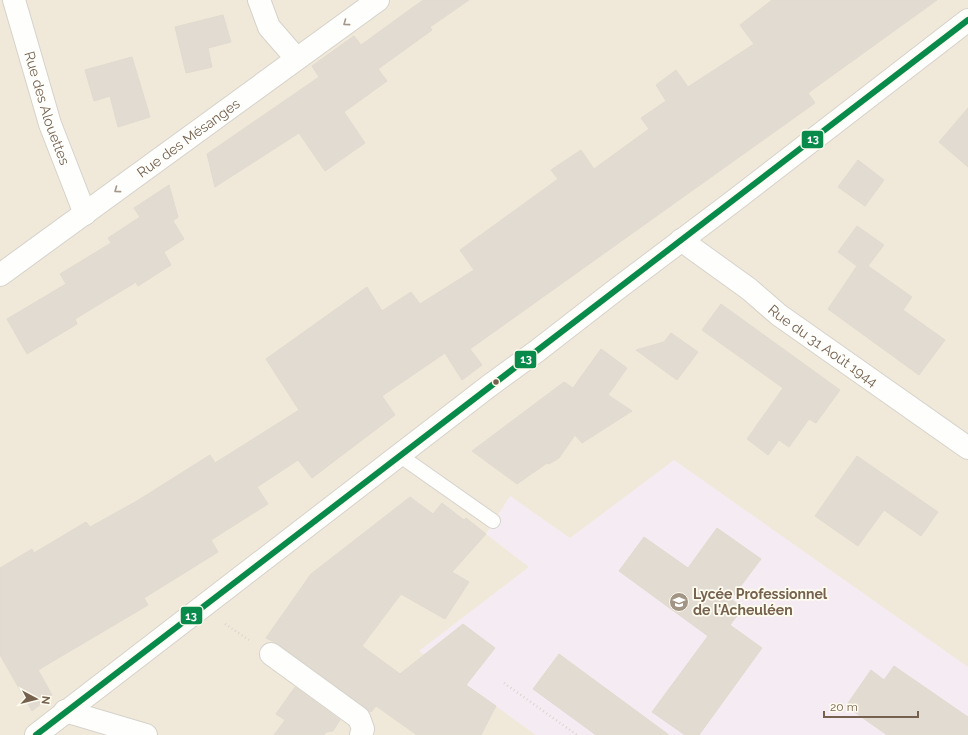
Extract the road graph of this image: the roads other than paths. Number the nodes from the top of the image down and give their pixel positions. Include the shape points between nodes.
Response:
1 (14, 0) edge
2 (259, 0) edge
3 (378, 0) edge
4 (968, 20) edge
5 (296, 58) junction
6 (85, 214) junction
7 (681, 240) junction
8 (0, 275) edge
9 (968, 448) edge
10 (399, 455) junction
11 (493, 522) dead end
12 (271, 654) road end
13 (65, 711) junction
14 (36, 735) edge
15 (146, 735) edge
16 (361, 735) edge

1 - 6 street, Rue des Alouettes via 50,124
2 - 5 street via 269,27
3 -> 5 street, Rue des Mésanges
4 - 7 street
5 -> 6 street, Rue des Mésanges
6 - 8 street, Rue des Mésanges
7 - 9 street, Rue du 31 Août 1944 via 750,289 780,315
7 - 10 street
10 - 11 lane
10 - 13 street
12 - 16 street via 359,718 363,729
13 - 14 street
13 - 15 street

